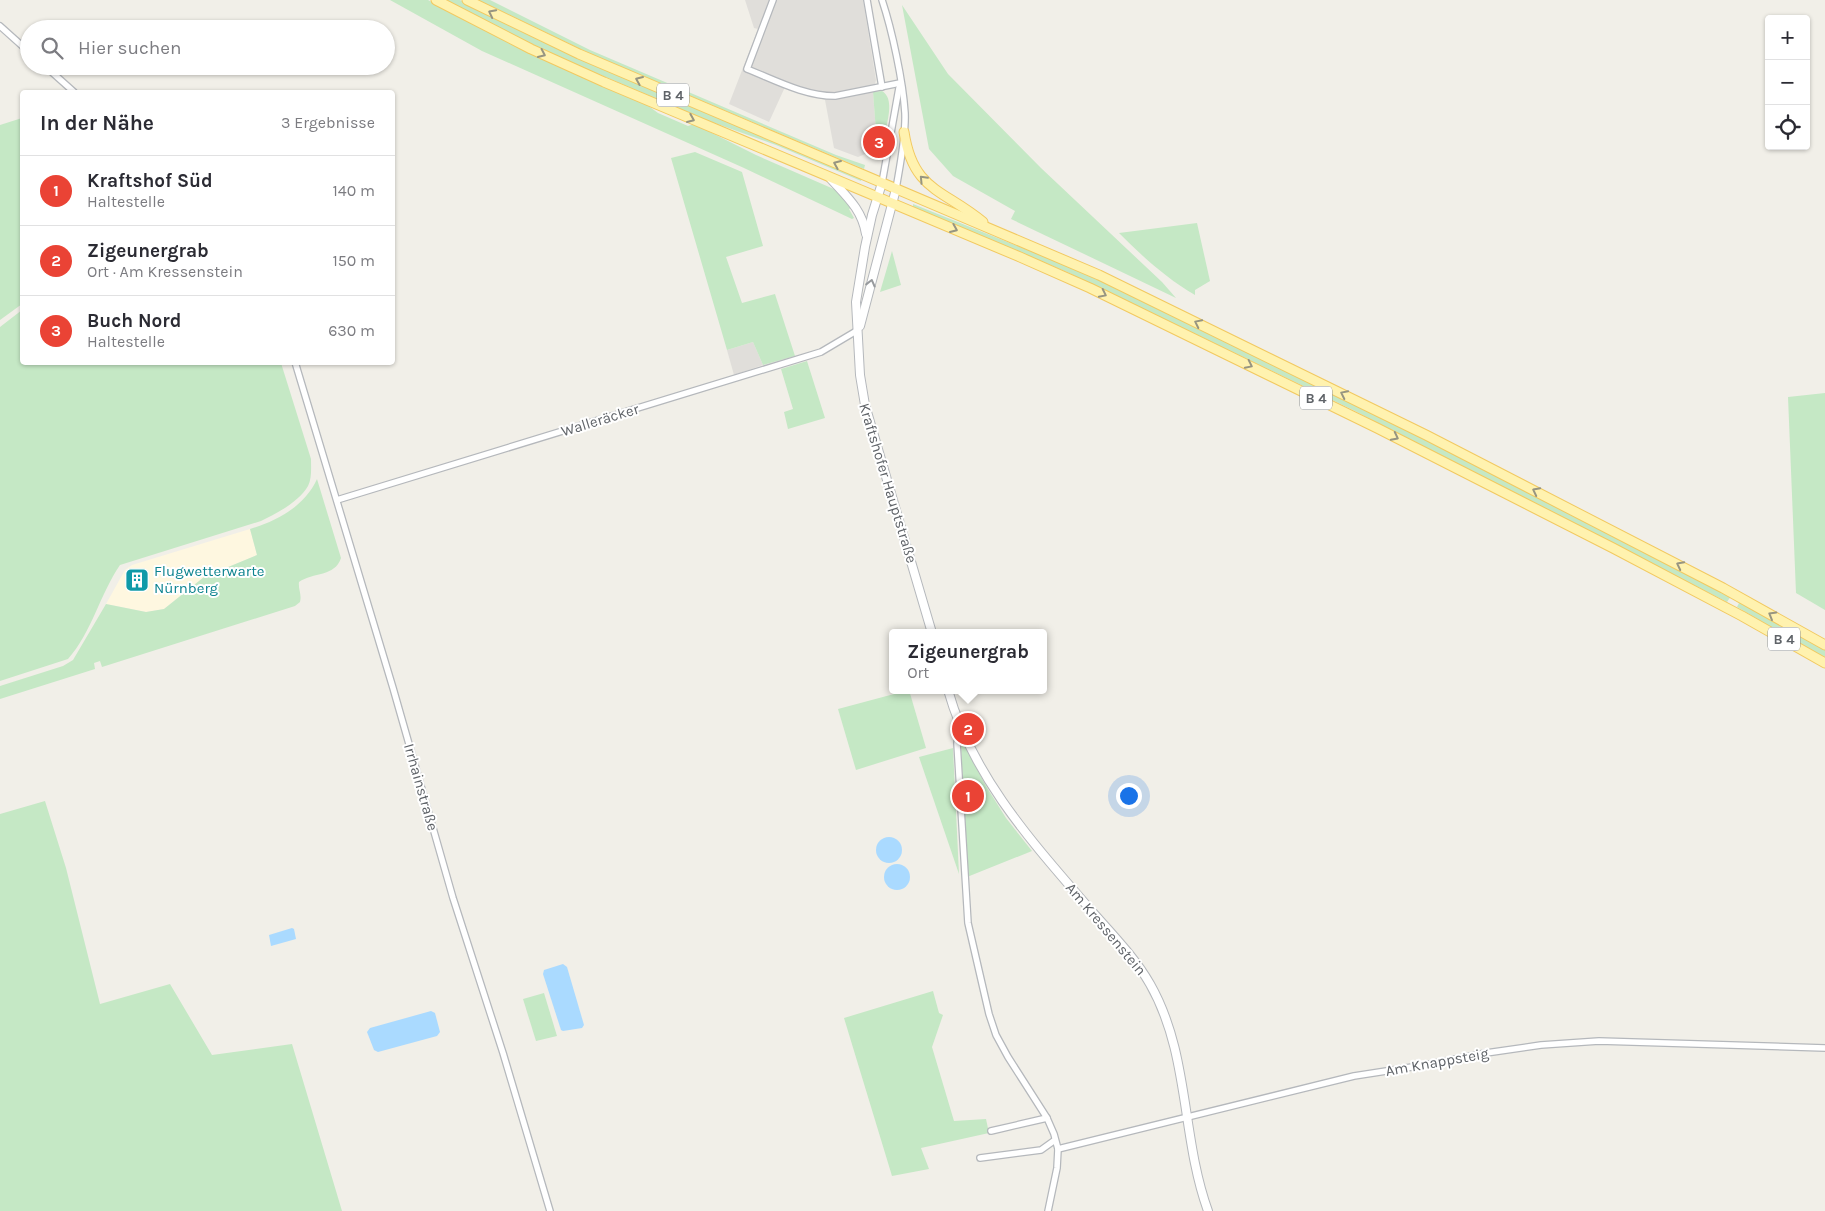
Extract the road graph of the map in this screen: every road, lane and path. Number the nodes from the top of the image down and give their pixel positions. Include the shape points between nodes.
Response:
1 (436, 0) edge
2 (467, 0) edge
3 (773, 0) edge
4 (867, 0) edge
5 (882, 0) edge
6 (0, 26) edge
7 (20, 44) edge
8 (55, 75) edge
9 (900, 84) junction
10 (882, 87) junction
11 (72, 90) edge
12 (904, 132) junction
13 (830, 178) junction
14 (882, 183) junction
15 (896, 189) junction
16 (878, 197) junction
17 (893, 203) junction
18 (990, 229) junction
19 (867, 239) junction
20 (858, 330) junction
21 (296, 365) edge
22 (337, 500) junction
23 (931, 629) edge
24 (1825, 645) edge
25 (1825, 663) edge
26 (949, 694) edge
27 (962, 730) junction
28 (1825, 1048) edge
29 (1187, 1116) junction
30 (1047, 1118) junction
31 (990, 1131) dead end
32 (1056, 1140) junction
33 (1058, 1149) junction
34 (980, 1158) dead end
35 (550, 1211) edge
36 (1048, 1211) edge
37 (1208, 1211) edge

1 -> 13 main road, B 4 via 561,62
14 -> 2 main road, B 4 via 566,48
3 - 10 street via 747,69 804,92 825,96
4 - 10 street
5 - 9 street
6 - 7 street
8 - 11 street
9 - 10 street
9 - 12 street via 905,112
9 - 14 street
12 - 15 street
18 -> 12 main road, B 4 via 934,189 917,172 906,150
13 - 16 main road, B 4
13 - 19 street via 857,207
14 - 15 main road, B 4
14 - 16 street, Kraftshofer Hauptstraße
15 - 17 street, Kraftshofer Hauptstraße
15 - 18 main road, B 4
16 - 17 main road, B 4
16 - 19 street, Kraftshofer Hauptstraße
20 -> 17 street, Kraftshofer Hauptstraße
17 -> 25 main road, B 4 via 1090,288 1296,388 1613,548
24 -> 18 main road, B 4 via 1750,602 1426,435 1099,275
19 - 20 street, Kraftshofer Hauptstraße via 856,302
20 - 22 street, Walleräcker via 821,352
20 - 23 street, Kraftshofer Hauptstraße via 863,397
21 - 22 street, Irrhainstraße
22 - 35 street, Irrhainstraße via 453,898
26 - 27 street
27 - 29 street, Am Kressenstein via 990,782 1018,824 1128,952 1149,982 1171,1032
27 - 30 street via 957,743 968,923 996,1035
28 - 29 street, Am Knappsteig via 1600,1041 1542,1045 1354,1076
29 - 33 street, Am Knappsteig
29 - 37 street, Am Kressenstein via 1198,1180
30 - 31 street
30 - 32 street
32 - 33 street
32 - 34 street via 1041,1150
33 - 36 street

